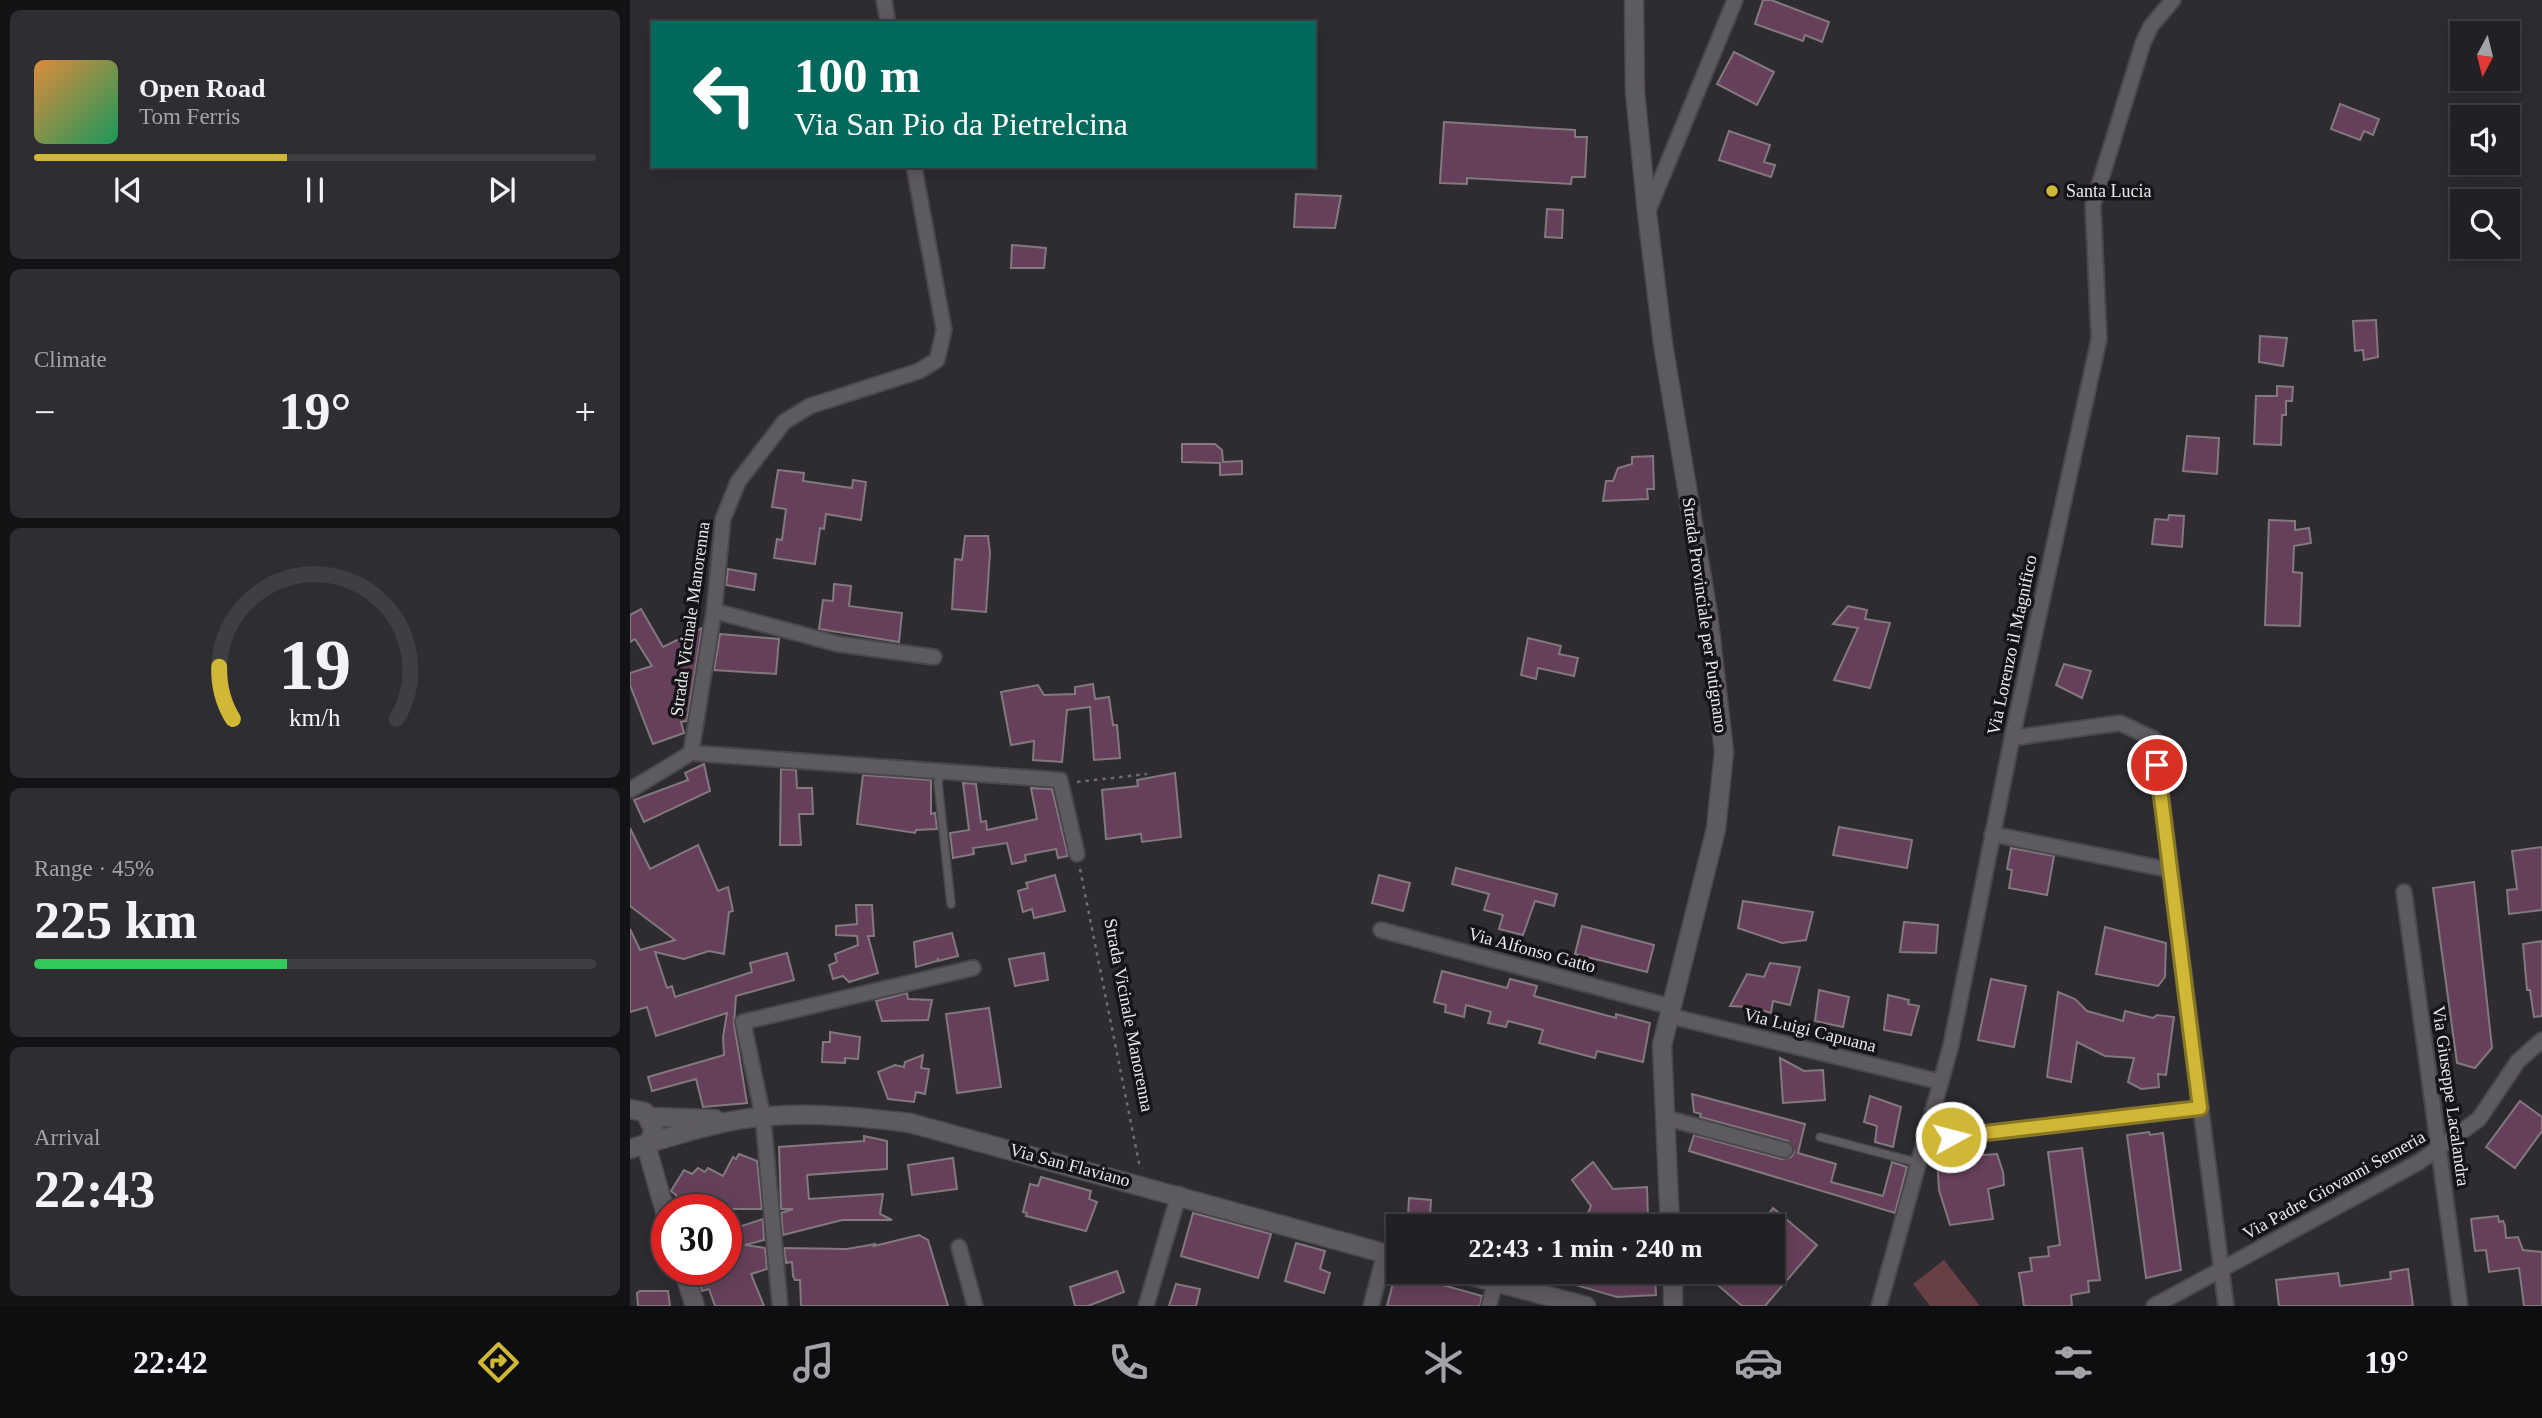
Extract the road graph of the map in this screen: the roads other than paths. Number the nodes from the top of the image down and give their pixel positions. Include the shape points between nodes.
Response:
1 (884, 0) edge
2 (1634, 0) edge
3 (1735, 0) edge
4 (2173, 0) edge
5 (888, 21) edge
6 (914, 168) edge
7 (1647, 213) junction
8 (714, 611) junction
9 (934, 657) dead end
10 (2012, 738) junction
11 (691, 753) junction
12 (940, 772) junction
13 (630, 790) edge
14 (1992, 834) junction
15 (1077, 854) road end
16 (2170, 870) junction
17 (2404, 892) dead end
18 (951, 904) dead end
19 (1381, 930) dead end
20 (973, 968) dead end
21 (1671, 1012) junction
22 (2541, 1042) edge
23 (1941, 1082) junction
24 (2200, 1108) junction
25 (630, 1109) edge
26 (650, 1117) junction
27 (763, 1117) junction
28 (1666, 1118) junction
29 (736, 1120) junction
30 (1820, 1137) dead end
31 (1925, 1140) junction
32 (638, 1147) edge
33 (2438, 1149) junction
34 (1785, 1150) dead end
35 (1919, 1163) junction
36 (659, 1194) edge
37 (1178, 1194) junction
38 (1670, 1214) edge
39 (959, 1247) dead end
40 (1386, 1253) edge
41 (2222, 1269) junction
42 (1386, 1270) edge
43 (1495, 1284) edge
44 (1499, 1284) edge
45 (1672, 1284) edge
46 (688, 1285) edge
47 (695, 1306) edge
48 (780, 1306) edge
49 (975, 1306) edge
50 (1146, 1306) edge
51 (1371, 1306) edge
52 (1489, 1306) edge
53 (1586, 1306) edge
54 (1673, 1306) edge
55 (1879, 1306) edge
56 (2154, 1306) edge
57 (2226, 1306) edge
58 (2460, 1306) edge

1 - 5 street
2 - 7 street, Strada Provinciale per Putignano via 1633,57
3 - 7 street
4 - 10 street, Via Lorenzo il Magnifico via 2143,43 2093,205 2099,339
6 - 8 street, Strada Vicinale Manorenna via 944,330 937,360 919,371 810,406 784,422 738,482 723,519
7 - 21 street, Strada Provinciale per Putignano via 1663,344 1708,614 1724,752 1716,829
8 - 9 street via 838,644
8 - 11 street, Strada Vicinale Manorenna
10 - 14 street, Via Lorenzo il Magnifico
10 - 16 street via 2120,723 2154,739
11 - 12 street
11 - 13 street
12 - 15 street via 1060,780
12 - 18 lane
14 - 16 street
14 - 23 street, Via Lorenzo il Magnifico
16 - 24 street
17 - 33 street, Via Giuseppe Lacalandra
19 - 21 street, Via Alfonso Gatto
20 - 27 street via 743,1021
21 - 23 street, Via Luigi Capuana
21 - 28 street, Strada Provinciale per Putignano via 1662,1045
22 - 33 street, Via Padre Giovanni Semeria via 2518,1061 2479,1119
23 - 31 street, Via Lorenzo il Magnifico
24 - 31 street
24 - 41 street
25 - 26 street, Via San Flaviano
26 - 29 street, Via San Flaviano
26 - 32 street via 654,1131
27 - 29 street, Via San Flaviano
27 - 37 street, Via San Flaviano via 840,1114 910,1123
27 - 48 street
28 - 34 street
28 - 38 street, Strada Provinciale per Putignano
29 - 32 street, Via San Flaviano
30 - 35 lane
31 - 35 street, Via Lorenzo il Magnifico
32 - 36 street
33 - 41 street, Via Padre Giovanni Semeria
33 - 58 street, Via Giuseppe Lacalandra
35 - 55 street, Via Lorenzo il Magnifico
37 - 40 street, Via San Flaviano
37 - 50 street
39 - 49 street
41 - 56 street, Via Padre Giovanni Semeria
41 - 57 street
42 - 51 street
43 - 52 street
44 - 53 street
45 - 54 street
46 - 47 street

